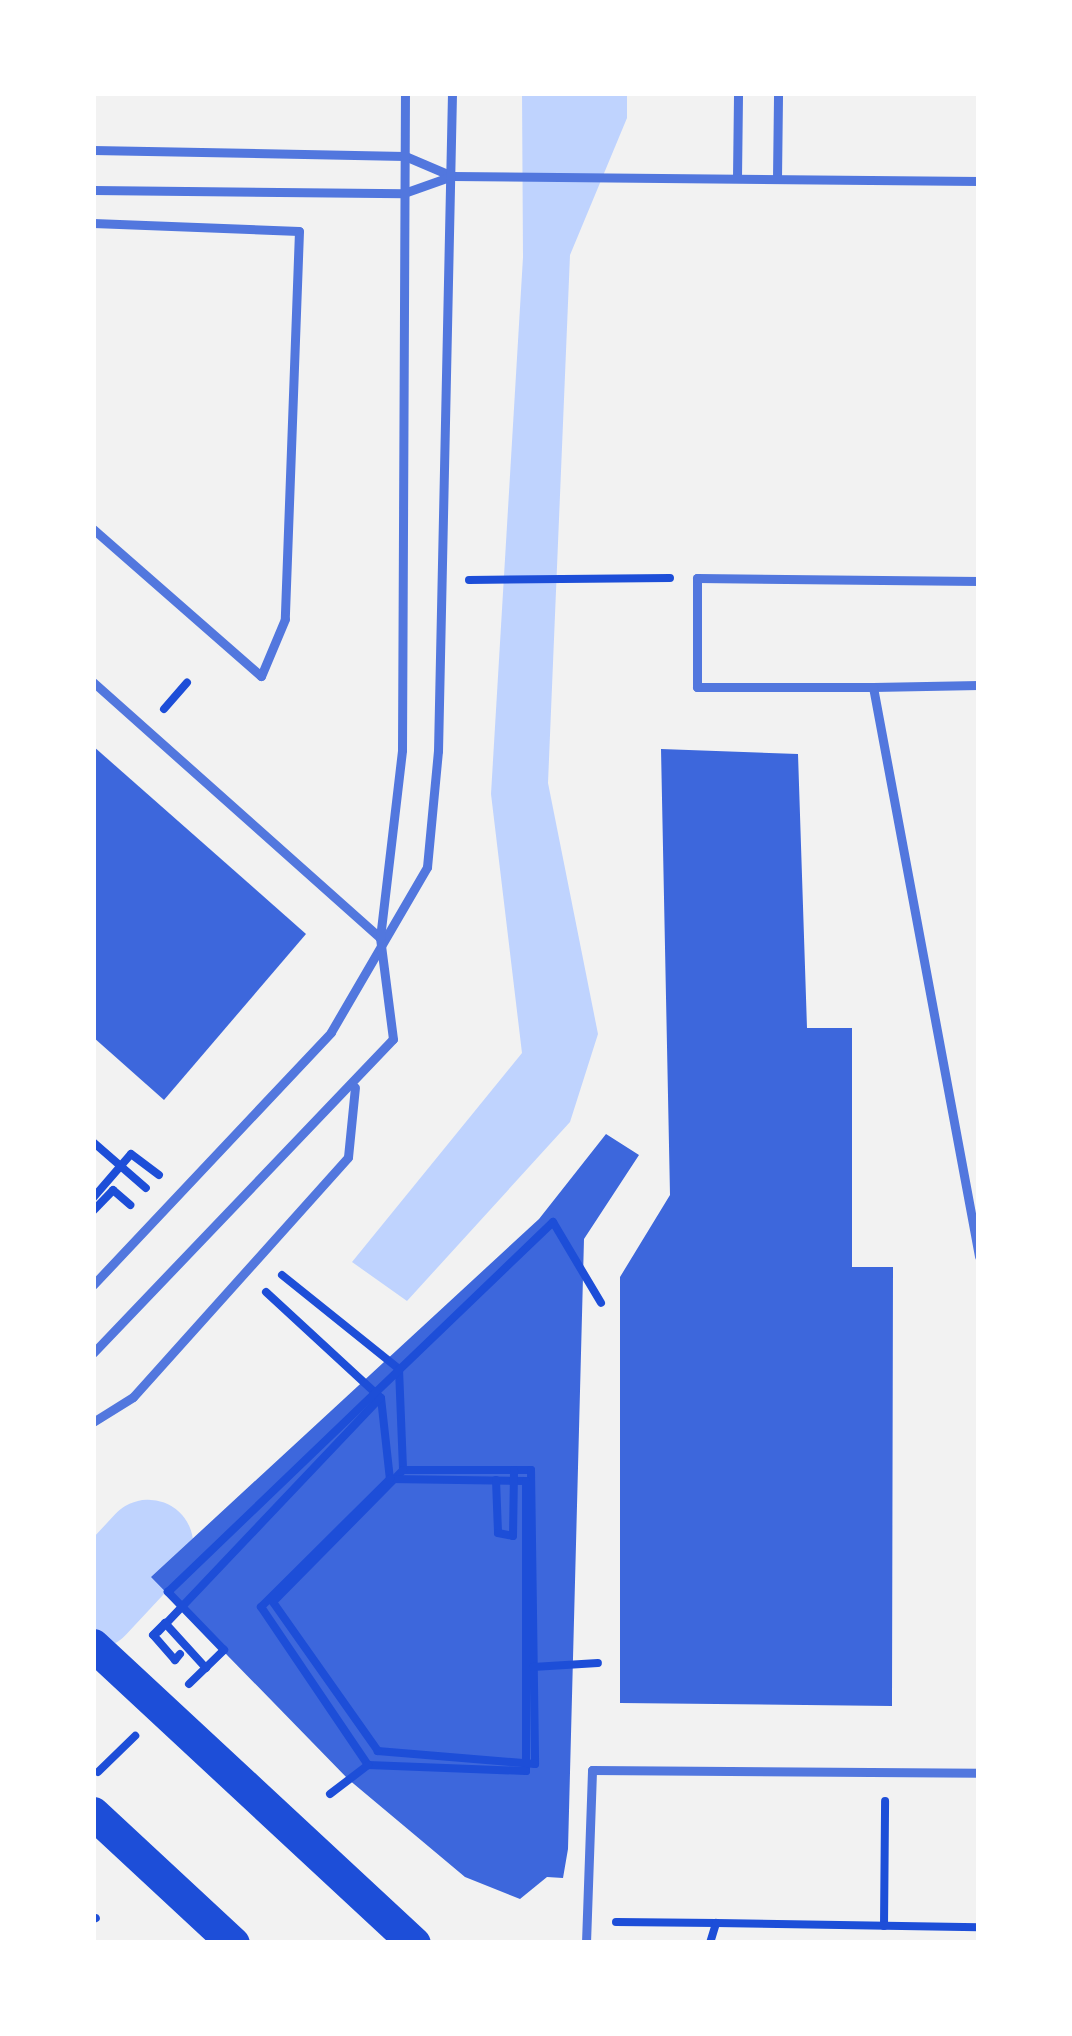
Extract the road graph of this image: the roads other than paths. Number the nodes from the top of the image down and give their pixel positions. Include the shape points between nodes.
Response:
1 (405, 93) edge
2 (452, 93) edge
3 (739, 93) edge
4 (778, 93) edge
5 (93, 150) edge
6 (405, 156) junction
7 (452, 176) junction
8 (737, 178) junction
9 (777, 179) junction
10 (979, 181) edge
11 (93, 190) edge
12 (404, 194) junction
13 (93, 224) edge
14 (93, 529) edge
15 (979, 581) edge
16 (93, 682) edge
17 (979, 685) edge
18 (873, 686) junction
19 (380, 938) junction
20 (356, 1087) junction
21 (979, 1256) edge
22 (93, 1285) edge
23 (93, 1353) edge
24 (93, 1422) edge
25 (93, 1645) edge
26 (979, 1773) edge
27 (93, 1813) edge
28 (408, 1941) edge
29 (233, 1943) edge
30 (586, 1943) edge

1 - 6 lane
2 - 7 lane
3 - 8 lane
4 - 9 lane
5 - 6 lane
6 - 7 lane
6 - 12 lane
7 - 8 lane
7 - 12 lane
7 - 19 lane via 438,751 427,867
8 - 9 lane
9 - 10 lane
11 - 12 lane
12 - 19 lane via 402,750
13 - 14 lane via 299,231 285,619 261,676
15 - 18 lane via 697,578 698,687
16 - 19 lane
17 - 18 lane
18 - 21 lane
19 - 20 lane via 393,1039
19 - 22 lane via 331,1032
20 - 23 lane
20 - 24 lane via 348,1157 133,1397
25 - 28 highway
26 - 30 lane via 592,1770
27 - 29 highway

